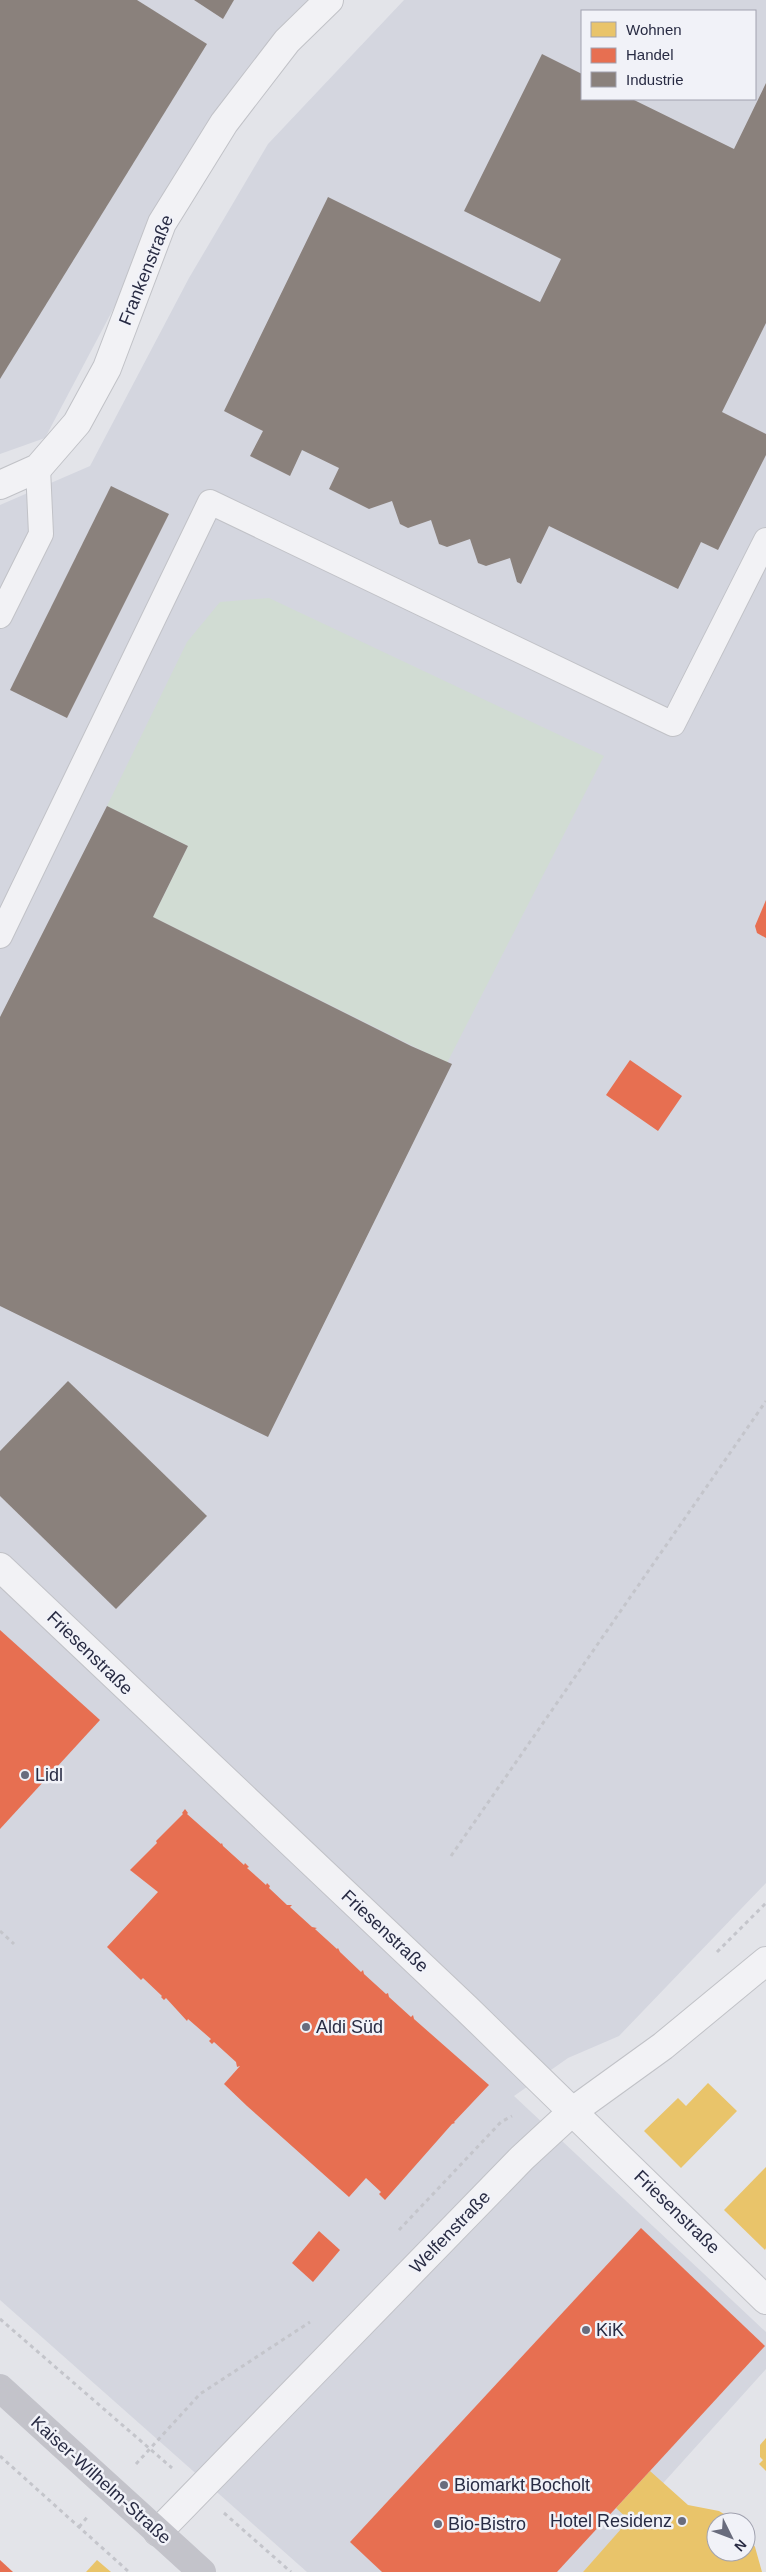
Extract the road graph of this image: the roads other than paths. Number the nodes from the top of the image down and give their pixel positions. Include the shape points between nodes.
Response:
1 (329, 0) edge
2 (38, 468) junction
3 (0, 485) edge
4 (766, 540) edge
5 (0, 616) edge
6 (7, 904) edge
7 (0, 936) edge
8 (0, 1567) edge
9 (766, 1960) edge
10 (573, 2111) junction
11 (766, 2300) edge
12 (0, 2388) edge
13 (158, 2532) junction
14 (202, 2572) edge

1 - 2 street, Frankenstraße via 287,41 218,131 162,224 99,384 77,423
2 - 3 street, Frankenstraße
2 - 5 lane via 41,534
4 - 6 lane via 674,724 210,502
6 - 7 lane
8 - 10 street, Friesenstraße
9 - 10 street, Welfenstraße via 663,2046
10 - 11 street, Friesenstraße
10 - 13 street, Welfenstraße via 522,2158
12 - 13 main road, Kaiser-Wilhelm-Straße
13 - 14 main road, Kaiser-Wilhelm-Straße

